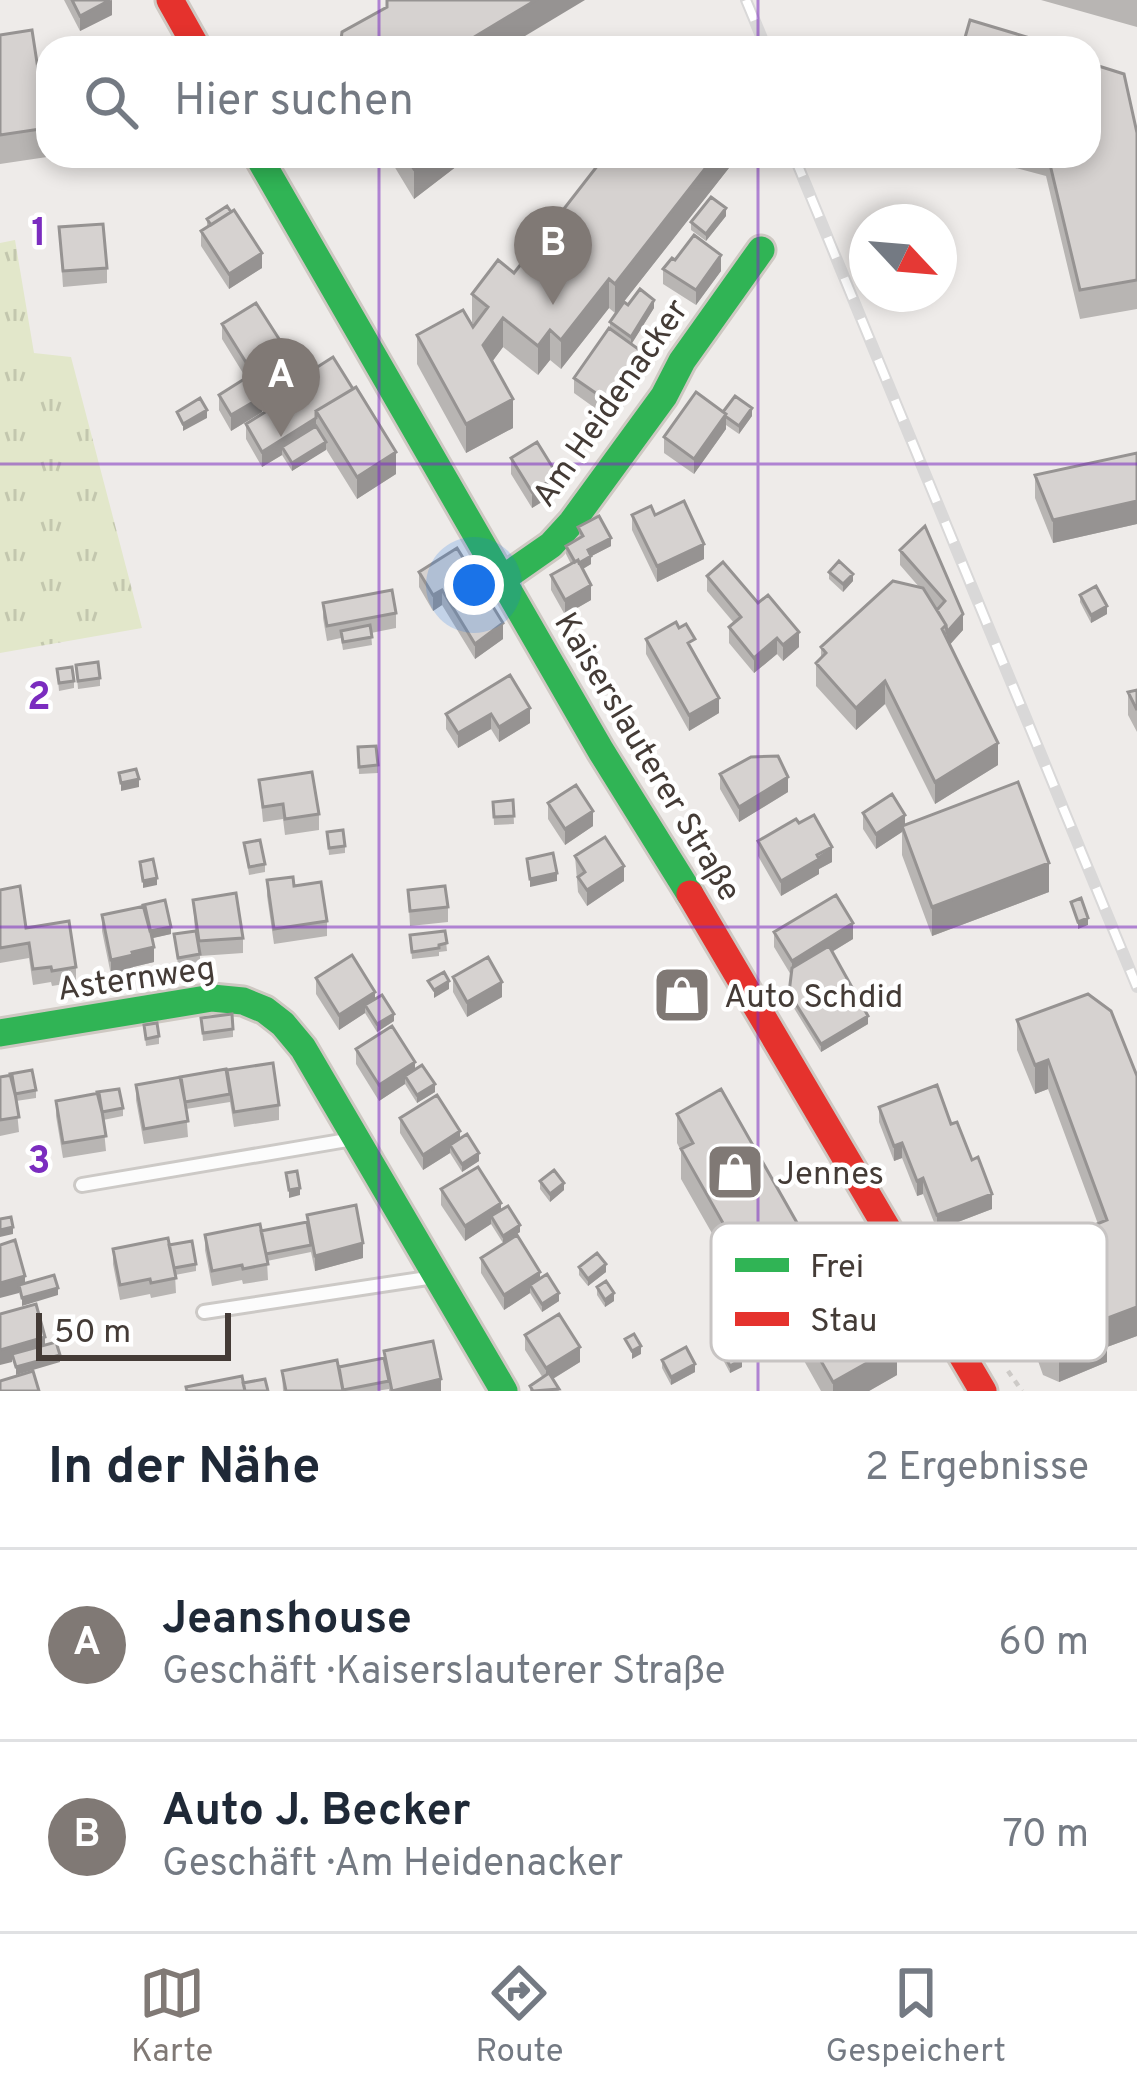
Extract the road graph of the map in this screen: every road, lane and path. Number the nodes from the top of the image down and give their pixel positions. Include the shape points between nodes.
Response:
1 (170, 0) edge
2 (190, 36) edge
3 (265, 168) edge
4 (761, 250) dead end
5 (501, 580) junction
6 (0, 1033) edge
7 (354, 1138) junction
8 (82, 1185) dead end
9 (884, 1223) edge
10 (436, 1277) junction
11 (204, 1312) dead end
12 (965, 1361) edge
13 (504, 1391) edge
14 (983, 1391) edge

1 - 2 main road
3 - 5 main road, Kaiserslauterer Straße
4 - 5 main road, Am Heidenacker via 572,522
5 - 9 main road, Kaiserslauterer Straße
6 - 7 main road, Asternweg via 243,999 283,1023 303,1048
7 - 8 lane
7 - 10 main road, Asternweg
10 - 11 lane
10 - 13 main road, Asternweg
12 - 14 main road, Kaiserslauterer Straße

